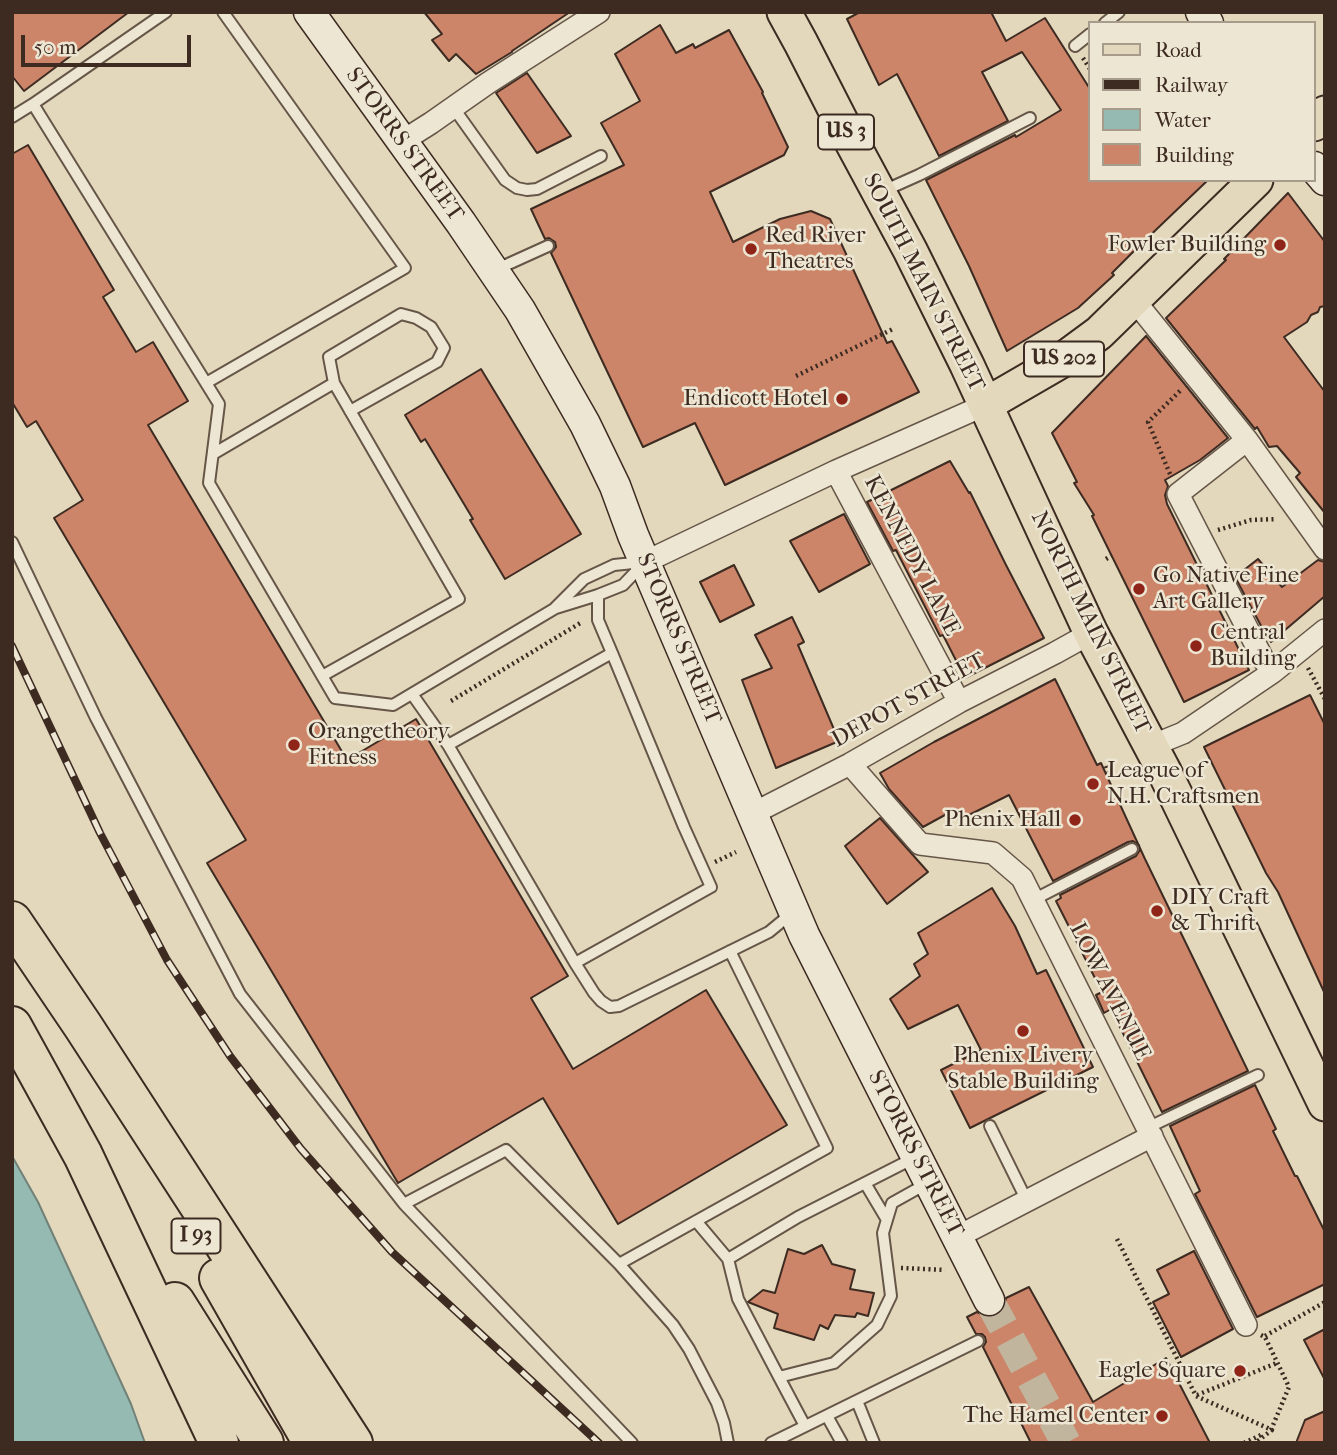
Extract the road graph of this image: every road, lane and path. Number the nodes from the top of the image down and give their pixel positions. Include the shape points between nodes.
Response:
1 (166, 12) edge
2 (223, 12) edge
3 (309, 12) edge
4 (599, 12) edge
5 (789, 16) edge
6 (1088, 36) edge
7 (1074, 46) dead end
8 (33, 104) junction
9 (453, 107) junction
10 (12, 117) edge
11 (1030, 118) dead end
12 (401, 142) junction
13 (601, 156) dead end
14 (1253, 182) edge
15 (879, 193) junction
16 (548, 246) dead end
17 (492, 271) junction
18 (1134, 300) junction
19 (895, 328) dead end
20 (796, 376) dead end
21 (1195, 376) junction
22 (206, 383) junction
23 (334, 383) junction
24 (985, 405) junction
25 (350, 411) junction
26 (1247, 440) junction
27 (213, 454) junction
28 (836, 471) junction
29 (1178, 494) junction
30 (1303, 518) junction
31 (1200, 537) junction
32 (12, 542) edge
33 (1325, 549) edge
34 (645, 562) junction
35 (598, 595) junction
36 (554, 609) junction
37 (582, 622) dead end
38 (1091, 633) junction
39 (1322, 637) edge
40 (612, 653) junction
41 (1307, 667) dead end
42 (1273, 672) junction
43 (322, 676) junction
44 (412, 694) junction
45 (1325, 699) edge
46 (452, 701) dead end
47 (960, 702) junction
48 (448, 745) junction
49 (1151, 746) junction
50 (850, 764) junction
51 (752, 814) junction
52 (1132, 849) dead end
53 (736, 852) dead end
54 (703, 867) junction
55 (1034, 900) junction
56 (794, 911) junction
57 (12, 921) edge
58 (730, 951) junction
59 (575, 963) junction
60 (12, 1026) edge
61 (83, 1026) junction
62 (1258, 1075) dead end
63 (1325, 1104) edge
64 (990, 1126) dead end
65 (1150, 1132) junction
66 (83, 1155) junction
67 (923, 1170) junction
68 (865, 1183) junction
69 (1027, 1200) junction
70 (404, 1204) junction
71 (887, 1220) junction
72 (696, 1221) junction
73 (957, 1237) junction
74 (1117, 1239) dead end
75 (728, 1259) junction
76 (619, 1264) junction
77 (895, 1267) dead end
78 (949, 1270) dead end
79 (989, 1300) tunnel mouth
80 (1325, 1302) edge
81 (1246, 1325) dead end
82 (978, 1341) dead end
83 (1277, 1363) junction
84 (779, 1377) junction
85 (1196, 1396) junction
86 (857, 1401) junction
87 (827, 1416) junction
88 (805, 1426) junction
89 (1272, 1430) junction
90 (219, 1443) edge
91 (264, 1443) edge
92 (313, 1443) edge
93 (354, 1443) edge
94 (632, 1443) edge
95 (728, 1443) edge
96 (771, 1443) edge
97 (842, 1443) edge
98 (874, 1443) edge
99 (1244, 1443) edge
100 (1255, 1443) edge

1 - 8 lane
2 - 22 lane via 405,268
3 - 12 street, STORRS STREET
4 - 9 street
5 - 15 main road, SOUTH MAIN STREET / US 3
6 - 7 lane
8 - 10 lane
8 - 22 lane
9 - 12 street
9 - 13 lane via 505,180 517,188 537,189
11 - 15 lane
12 - 17 street, STORRS STREET
14 - 18 main road, US 202
15 - 24 main road, SOUTH MAIN STREET / US 3
16 - 17 lane
17 - 34 street, STORRS STREET via 520,310 585,424
18 - 21 street
18 - 24 main road, US 202 via 1061,361
19 - 20 path
21 - 26 street
21 - 29 path via 1148,422
22 - 27 lane via 219,404
23 - 25 lane
23 - 25 lane via 328,357 401,314 431,327 444,348 437,362
23 - 27 lane
24 - 28 street
24 - 38 main road, NORTH MAIN STREET / US 3
25 - 43 lane via 459,599
26 - 29 street
26 - 30 street
27 - 43 lane via 209,483
28 - 34 street
28 - 47 street, KENNEDY LANE
29 - 31 street
30 - 31 path via 1251,520
30 - 33 street
31 - 42 street
32 - 70 lane via 96,718 240,994
34 - 35 lane via 623,585
34 - 36 lane via 614,565 584,579
34 - 51 street, STORRS STREET
35 - 36 lane
35 - 40 lane via 598,620
36 - 44 lane
37 - 46 path
38 - 47 street, DEPOT STREET
38 - 49 main road, NORTH MAIN STREET / US 3
39 - 42 street
40 - 48 lane
40 - 54 lane
41 - 45 path
42 - 49 street via 1183,733
43 - 44 lane via 335,698 393,705
44 - 48 lane
47 - 50 street, DEPOT STREET
48 - 59 lane
49 - 63 main road, NORTH MAIN STREET / US 3
50 - 51 street, DEPOT STREET
50 - 55 street, LOW AVENUE via 920,844 993,853 1023,878
51 - 56 street, STORRS STREET
52 - 55 lane
53 - 54 path
54 - 59 lane via 711,887
55 - 65 street, LOW AVENUE
56 - 58 lane via 769,932
56 - 67 street, STORRS STREET
57 - 61 highway, I 93
58 - 59 lane via 610,1007 593,993
58 - 72 lane via 827,1148
60 - 66 highway, I 93
61 - 92 highway, I 93
61 - 93 highway
62 - 65 lane
64 - 69 lane
65 - 69 street
65 - 81 street, LOW AVENUE
66 - 90 highway
66 - 91 highway, I 93
67 - 68 lane
67 - 71 lane via 892,1203
67 - 73 street, STORRS STREET
68 - 71 lane
68 - 75 lane
69 - 73 street
70 - 76 lane via 506,1150
70 - 94 lane
71 - 84 lane via 883,1233 891,1296 877,1325 834,1363
72 - 75 lane
72 - 76 lane
73 - 79 street, STORRS STREET
74 - 85 path
75 - 84 lane via 738,1299
76 - 95 lane via 689,1349 717,1403
77 - 78 path
80 - 83 path via 1265,1337
82 - 86 lane
83 - 85 path
83 - 89 path via 1289,1387
84 - 88 lane
85 - 89 path
86 - 87 lane
86 - 98 lane
87 - 88 lane
87 - 97 lane
88 - 96 lane
89 - 99 path
89 - 100 path

